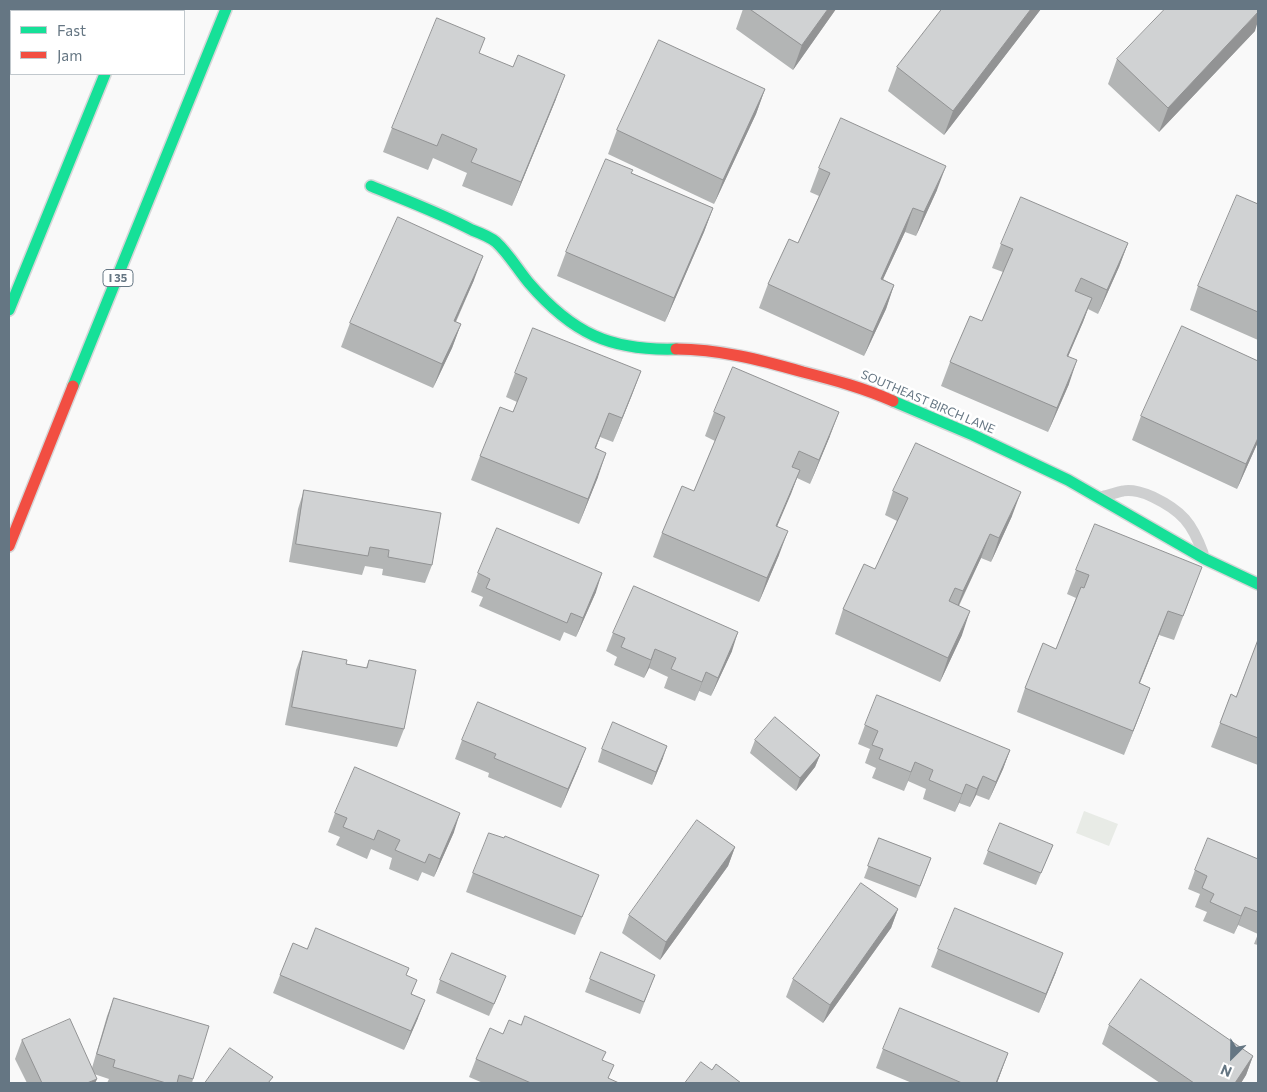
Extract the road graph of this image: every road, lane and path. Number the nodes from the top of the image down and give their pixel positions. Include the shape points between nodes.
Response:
1 (226, 9) edge
2 (105, 75) edge
3 (370, 186) dead end
4 (9, 310) edge
5 (1099, 498) junction
6 (9, 546) edge
7 (1205, 560) junction
8 (1258, 584) edge

1 - 6 main road, I 35
2 - 4 main road
3 - 5 main road, SOUTHEAST BIRCH LANE via 495,241 550,305 571,324 598,338 621,346 650,350 696,349 757,359 865,388 973,435
5 - 7 main road, SOUTHEAST BIRCH LANE
5 - 7 lane via 1124,490 1146,493 1170,505 1191,526
7 - 8 main road, SOUTHEAST BIRCH LANE

